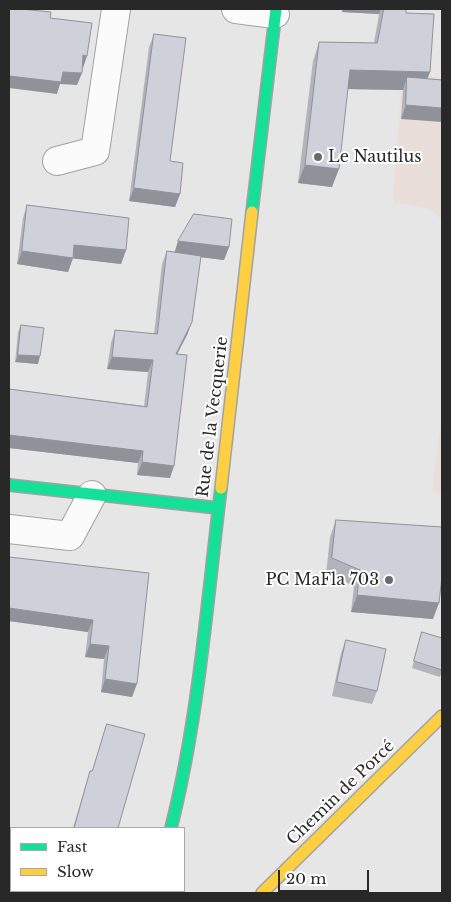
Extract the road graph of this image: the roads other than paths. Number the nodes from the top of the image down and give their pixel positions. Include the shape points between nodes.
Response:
1 (116, 9) edge
2 (236, 9) edge
3 (275, 12) edge
4 (57, 161) dead end
5 (9, 484) edge
6 (92, 495) junction
7 (218, 508) junction
8 (9, 528) edge
9 (442, 716) edge
10 (171, 827) edge
11 (262, 893) edge

1 - 4 street via 95,151
2 - 3 street
3 - 7 main road, Rue de la Vecquerie
5 - 6 main road
6 - 7 main road
6 - 8 street via 70,536
7 - 10 main road, Rue de la Vecquerie via 200,666
9 - 11 main road, Chemin de Porcé

